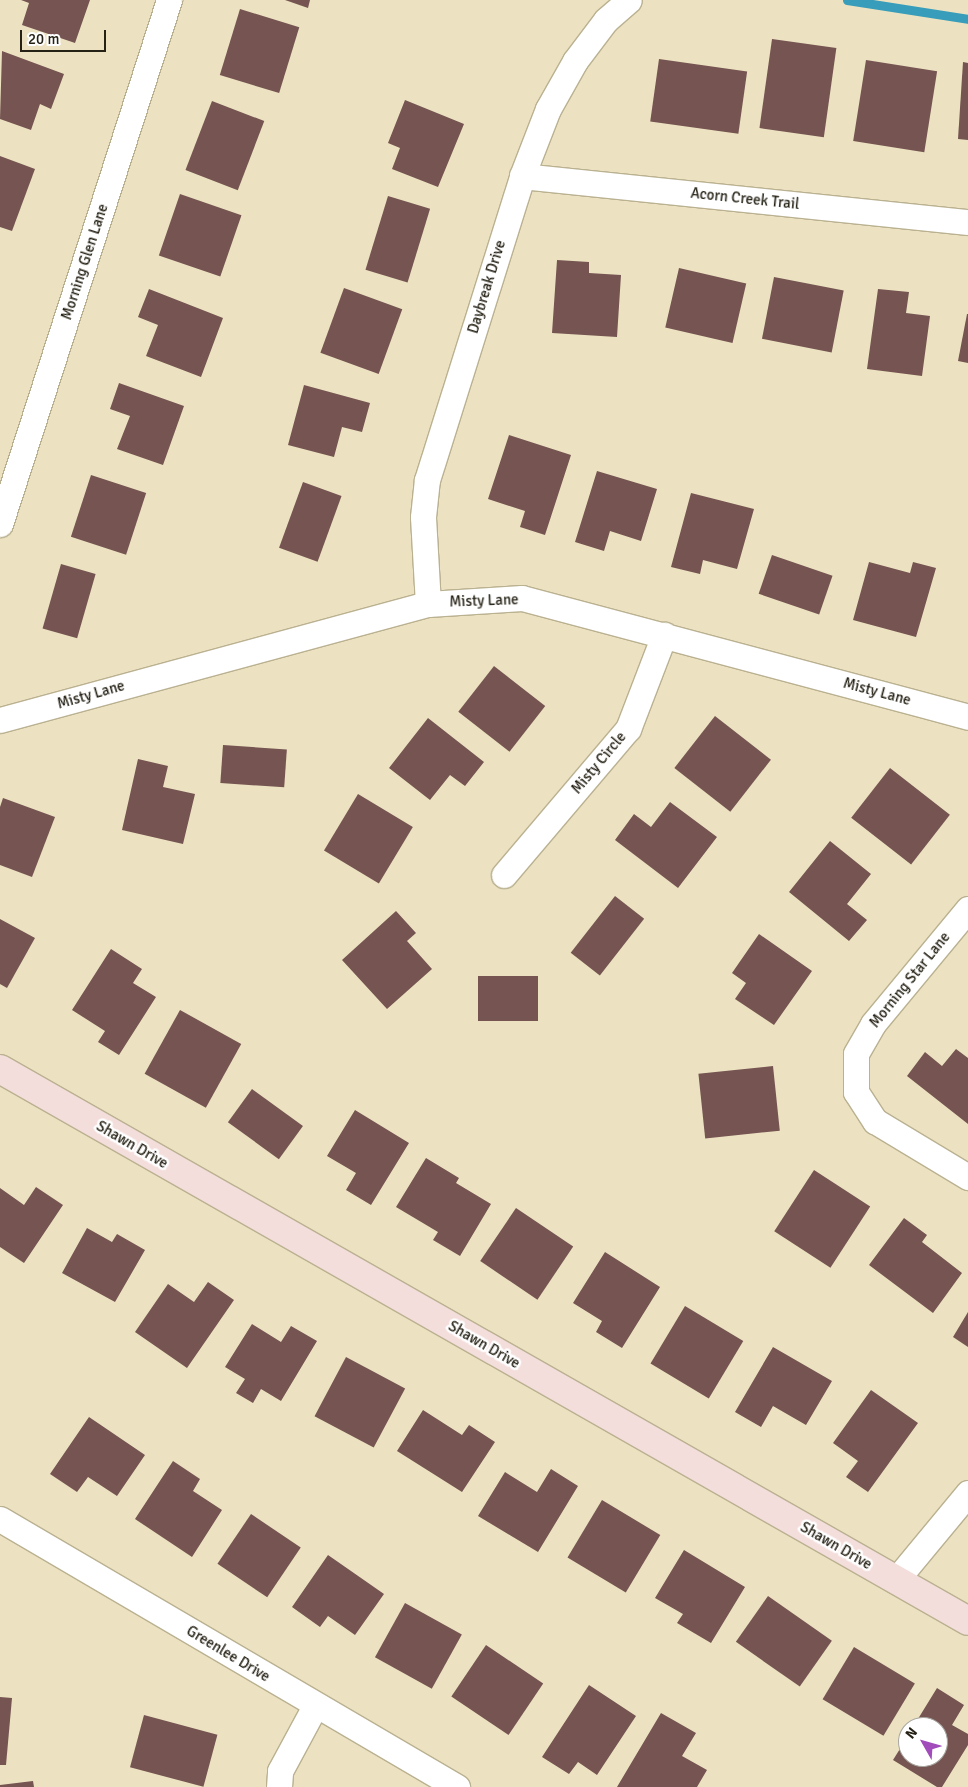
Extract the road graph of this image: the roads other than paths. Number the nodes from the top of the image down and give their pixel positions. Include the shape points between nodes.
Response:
1 (169, 0) edge
2 (629, 0) edge
3 (522, 176) junction
4 (968, 222) edge
5 (0, 524) edge
6 (428, 604) junction
7 (664, 635) junction
8 (968, 716) edge
9 (0, 720) edge
10 (504, 875) dead end
11 (968, 909) edge
12 (0, 1069) edge
13 (968, 1177) edge
14 (968, 1493) edge
15 (0, 1519) edge
16 (896, 1580) junction
17 (968, 1621) edge
18 (315, 1706) junction
19 (279, 1787) edge
20 (457, 1787) edge

1 - 5 street, Morning Glen Lane
2 - 3 street, Daybreak Drive via 606,20 575,61 548,109
3 - 4 street, Acorn Creek Trail
3 - 6 street, Daybreak Drive via 427,480 423,517
6 - 7 street, Misty Lane via 522,598
6 - 9 street, Misty Lane
7 - 8 street, Misty Lane
7 - 10 street, Misty Circle via 628,729
11 - 13 street, Morning Star Lane via 873,1024 856,1054 856,1092 875,1121
12 - 16 street, Shawn Drive
14 - 16 street
15 - 18 street, Greenlee Drive
16 - 17 street, Shawn Drive
18 - 19 street via 280,1771
18 - 20 street, Greenlee Drive

